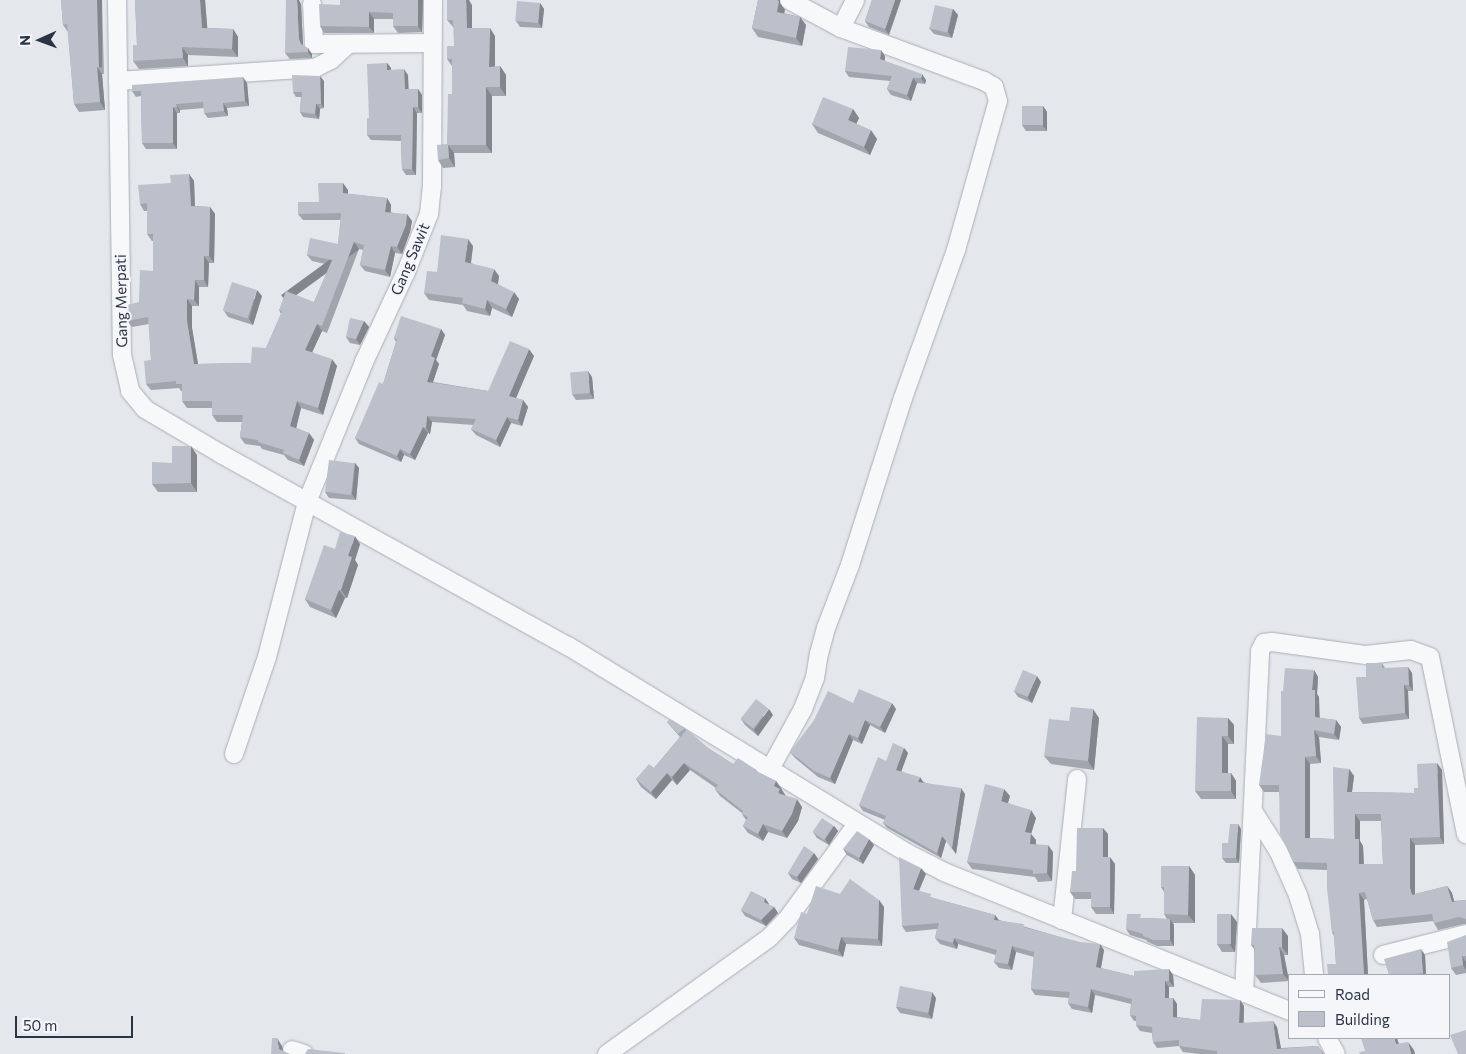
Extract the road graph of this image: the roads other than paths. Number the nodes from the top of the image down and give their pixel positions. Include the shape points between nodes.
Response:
1 (117, 0) edge
2 (432, 0) edge
3 (789, 0) edge
4 (855, 0) edge
5 (312, 4) dead end
6 (841, 28) junction
7 (432, 43) junction
8 (348, 44) junction
9 (118, 80) junction
10 (307, 502) junction
11 (234, 754) dead end
12 (770, 769) junction
13 (1077, 780) dead end
14 (1253, 811) junction
15 (857, 824) junction
16 (1466, 834) edge
17 (1062, 920) junction
18 (1466, 934) edge
19 (1383, 955) dead end
20 (1314, 974) edge
21 (1244, 993) junction
22 (1288, 1010) edge
23 (1328, 1039) edge
24 (607, 1054) edge
25 (1336, 1054) edge

1 - 9 street, Gang Merpati
2 - 7 street, Gang Sawit
3 - 6 street
4 - 6 street
5 - 8 street via 314,44
6 - 12 street via 968,73 994,87 998,101 956,250 826,628 816,678
7 - 8 street
7 - 10 street, Gang Sawit via 432,187 429,214
8 - 9 street via 331,60 315,68
9 - 10 street, Gang Merpati via 122,355 130,391 145,409
10 - 11 street, Gang Sawit via 267,657
10 - 12 street, Gang Merpati via 568,646
12 - 15 street, Gang Merpati
13 - 17 street
14 - 16 street via 1260,650 1264,643 1366,655 1411,650 1430,657
14 - 20 street via 1280,852 1298,895 1310,934
14 - 21 street
15 - 17 street, Gang Merpati via 944,872
15 - 24 street via 788,918 769,938
17 - 21 street, Gang Merpati
18 - 19 street
21 - 22 street, Gang Merpati
23 - 25 street

